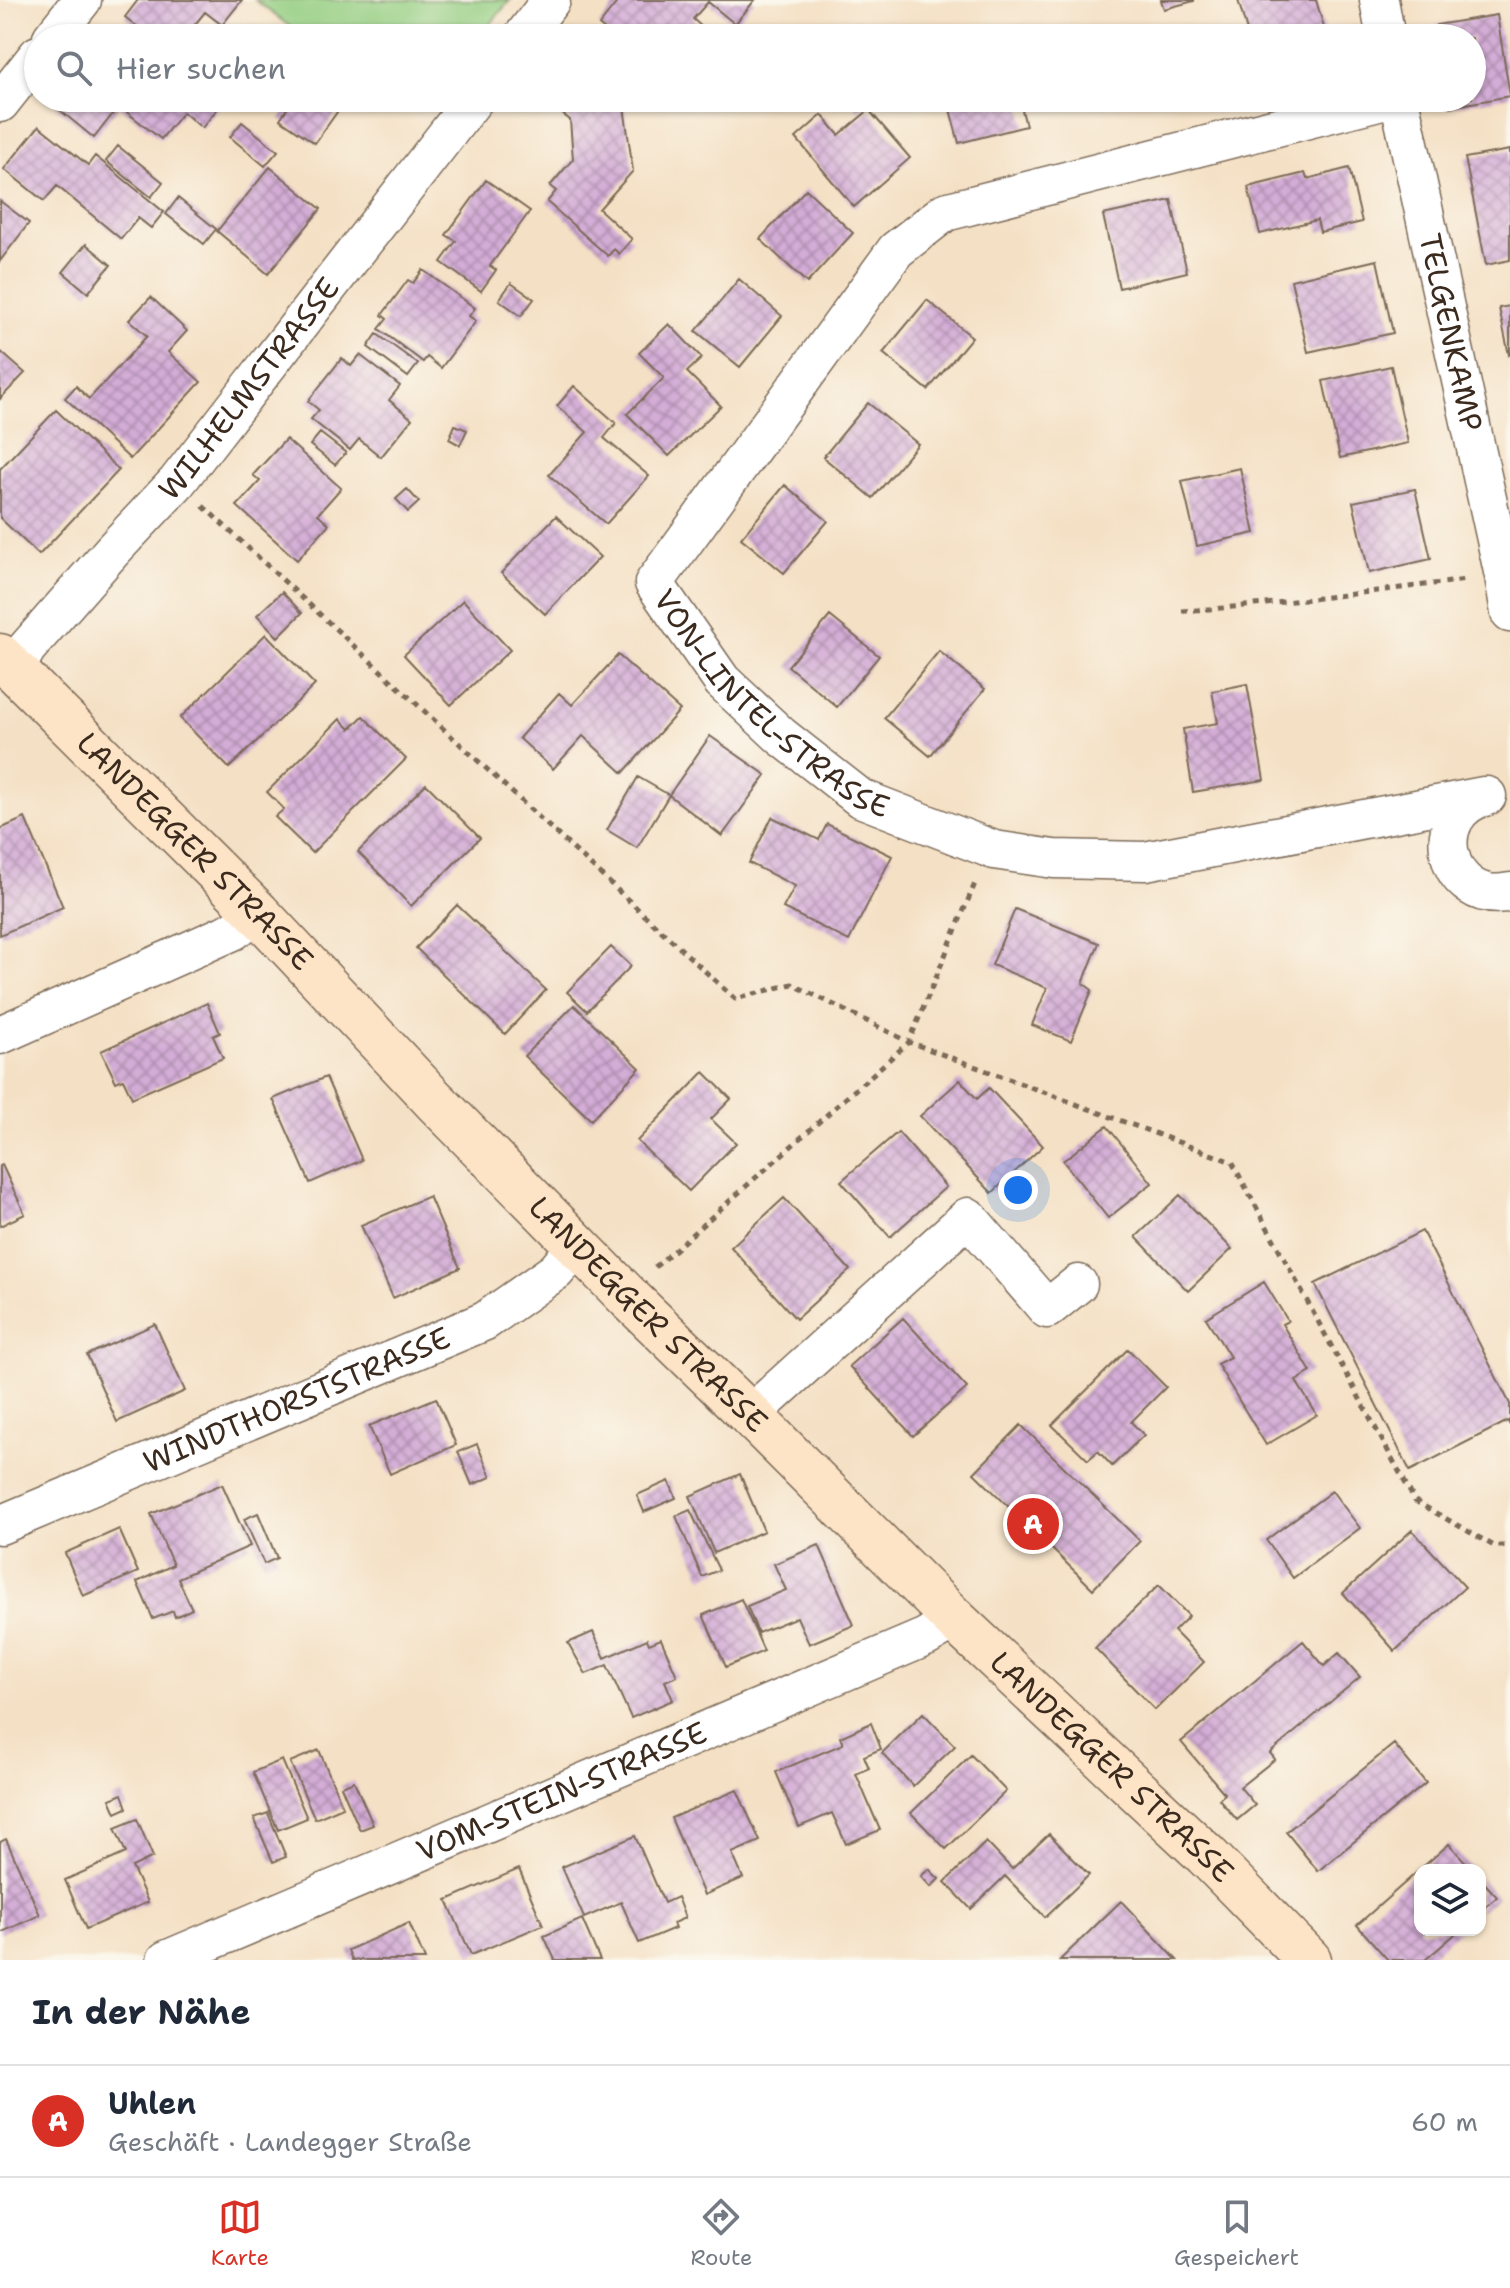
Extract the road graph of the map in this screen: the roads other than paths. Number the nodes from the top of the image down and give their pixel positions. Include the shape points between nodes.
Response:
1 (82, 0) edge
2 (551, 0) edge
3 (1379, 0) edge
4 (63, 24) edge
5 (533, 24) edge
6 (1383, 24) edge
7 (24, 73) edge
8 (0, 103) edge
9 (464, 112) edge
10 (1335, 112) edge
11 (1402, 112) edge
12 (1507, 594) edge
13 (7, 664) edge
14 (1497, 796) edge
15 (1510, 892) edge
16 (258, 913) junction
17 (0, 1035) edge
18 (577, 1246) junction
19 (1078, 1284) dead end
20 (750, 1415) junction
21 (0, 1525) edge
22 (955, 1620) junction
23 (166, 1960) edge
24 (1309, 1960) edge

1 - 4 street
2 - 5 street
3 - 6 street
7 - 8 street
9 - 13 street, WILHELMSTRASSE via 177,482
10 - 14 street, VON-LINTEL-STRASSE via 945,212 896,250 654,583 722,681 781,736 860,798 994,850 1054,859 1145,861
11 - 12 street, TELGENKAMP
13 - 16 main road, LANDEGGER STRASSE
14 - 15 street, VON-LINTEL-STRASSE via 1469,803 1457,815 1448,846 1451,863 1473,887
16 - 17 street via 233,931
16 - 18 main road, LANDEGGER STRASSE
18 - 20 main road, LANDEGGER STRASSE
18 - 21 street, WINDTHORSTSTRASSE via 556,1271 485,1321
19 - 20 street via 1047,1309 968,1217
20 - 22 main road, LANDEGGER STRASSE
22 - 23 street, VOM-STEIN-STRASSE via 926,1637
22 - 24 main road, LANDEGGER STRASSE via 1206,1855

